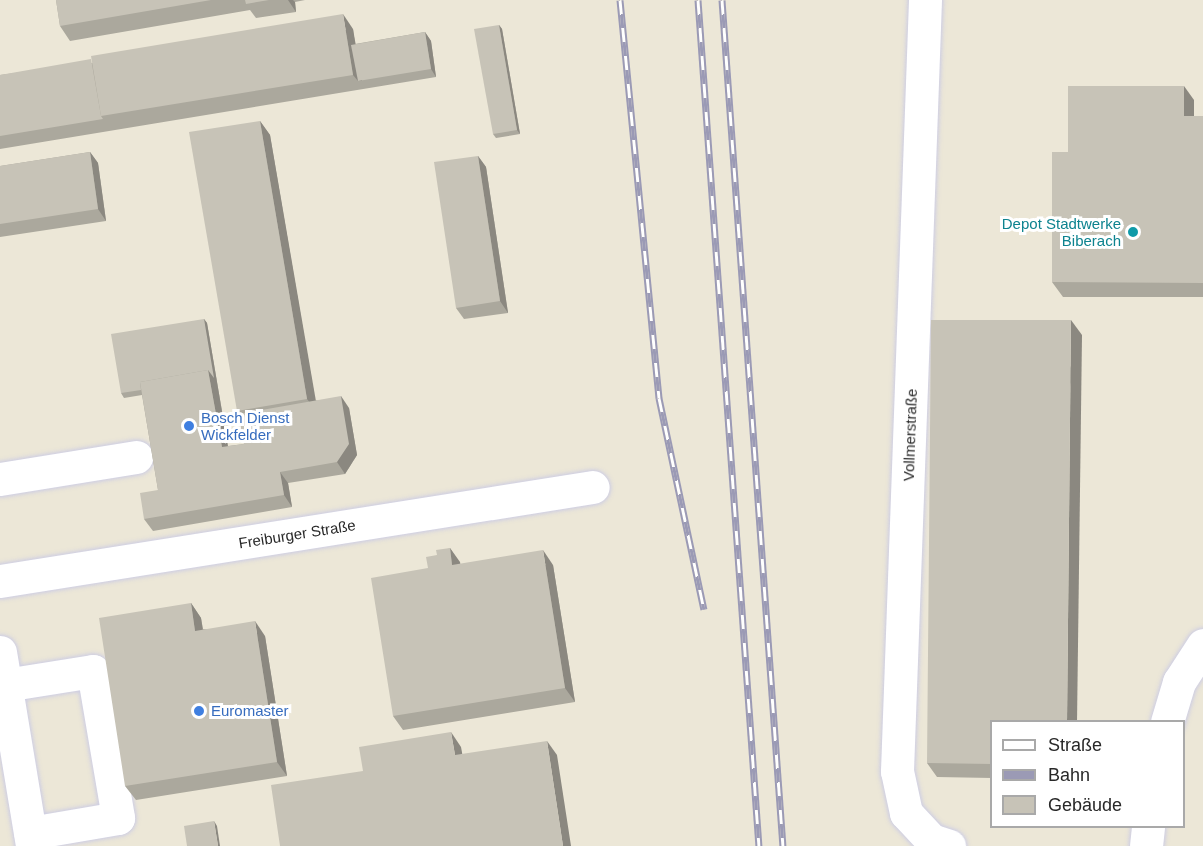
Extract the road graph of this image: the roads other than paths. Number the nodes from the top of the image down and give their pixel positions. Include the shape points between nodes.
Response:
1 (925, 0) edge
2 (136, 458) dead end
3 (0, 479) edge
4 (593, 487) dead end
5 (0, 581) edge
6 (1203, 645) edge
7 (2, 669) edge
8 (1168, 720) edge
9 (1148, 828) edge
10 (31, 839) edge
11 (949, 846) edge
12 (1146, 846) edge

1 - 11 street, Vollmerstraße via 897,771 906,813 931,840
2 - 3 street
4 - 5 street, Freiburger Straße
6 - 8 street via 1179,682
7 - 10 street
7 - 10 street via 93,671 118,818
9 - 12 street

